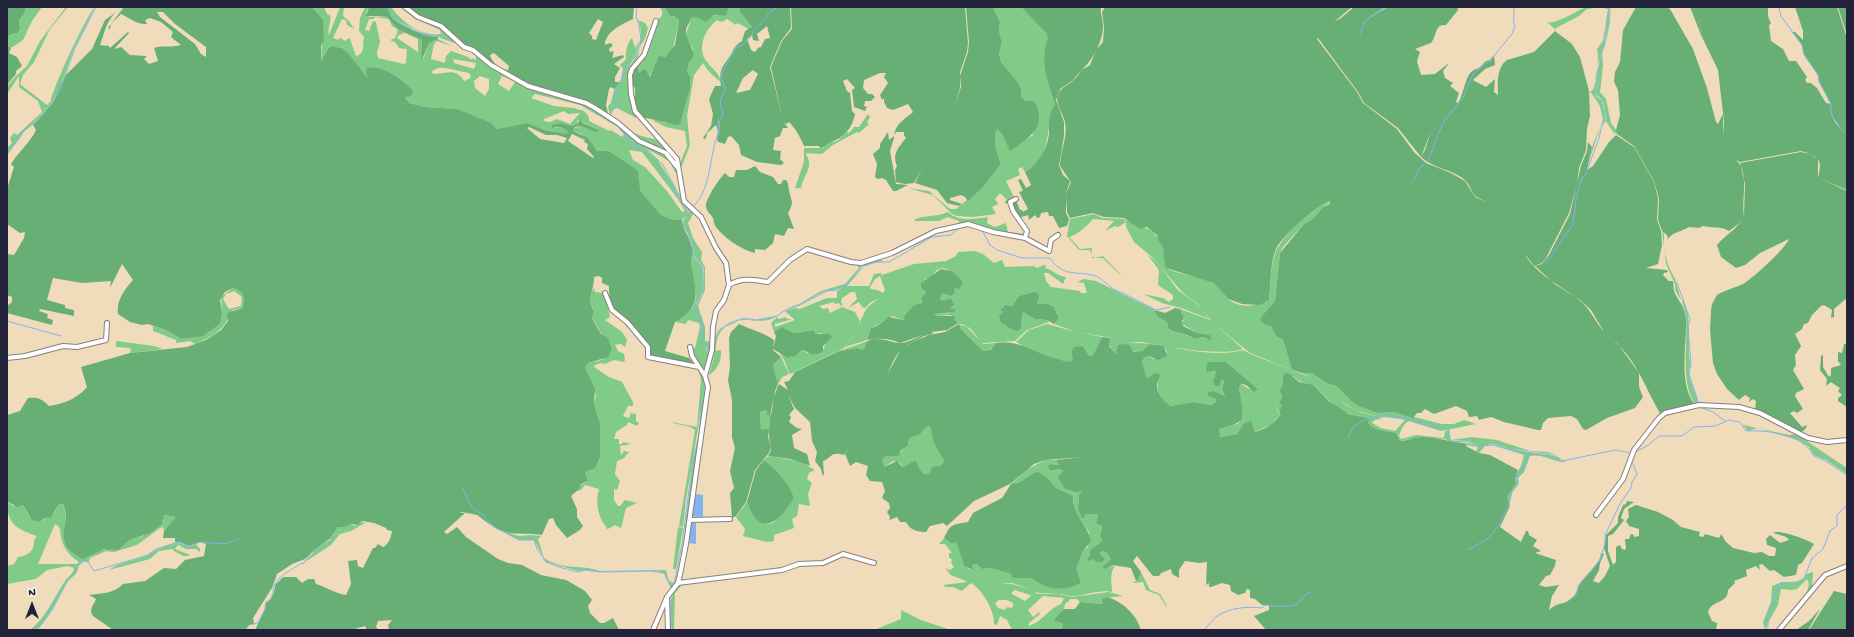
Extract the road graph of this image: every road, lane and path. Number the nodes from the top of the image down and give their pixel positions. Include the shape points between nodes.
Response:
1 (405, 7) edge
2 (656, 21) dead end
3 (679, 173) junction
4 (1016, 199) dead end
5 (1058, 235) dead end
6 (1025, 238) junction
7 (729, 285) junction
8 (605, 293) dead end
9 (107, 323) dead end
10 (690, 347) dead end
11 (7, 358) edge
12 (699, 367) junction
13 (706, 376) junction
14 (1847, 440) edge
15 (1596, 515) dead end
16 (730, 519) dead end
17 (690, 520) junction
18 (874, 563) dead end
19 (1847, 566) edge
20 (678, 583) junction
21 (667, 597) junction
22 (653, 630) edge
23 (668, 630) edge
24 (1779, 630) edge

1 - 3 street via 418,17 442,26 490,65 528,86 595,108 639,141 666,153
2 - 3 street via 644,55 631,72 631,94 636,111 676,159
3 - 7 street via 684,201 707,226 716,248 726,262
4 - 6 street via 1010,202 1013,212 1027,231
5 - 6 street via 1051,240 1049,251
6 - 7 street via 968,224 936,231 892,253 861,262 851,262 807,249 790,260 768,282 748,279 738,280
7 - 13 street via 728,293 715,317 711,336 712,350
8 - 12 street via 612,310 627,322 648,347 648,357
9 - 11 street via 106,340
10 - 12 street
12 - 13 street
13 - 17 street via 708,387
14 - 15 street via 1827,442 1808,438 1760,413 1739,407 1699,404 1665,413 1634,450 1623,479
16 - 17 street
17 - 20 street
18 - 20 street via 843,554 823,562 799,564 782,570
19 - 24 street via 1825,574
20 - 21 street
21 - 22 street
21 - 23 street

